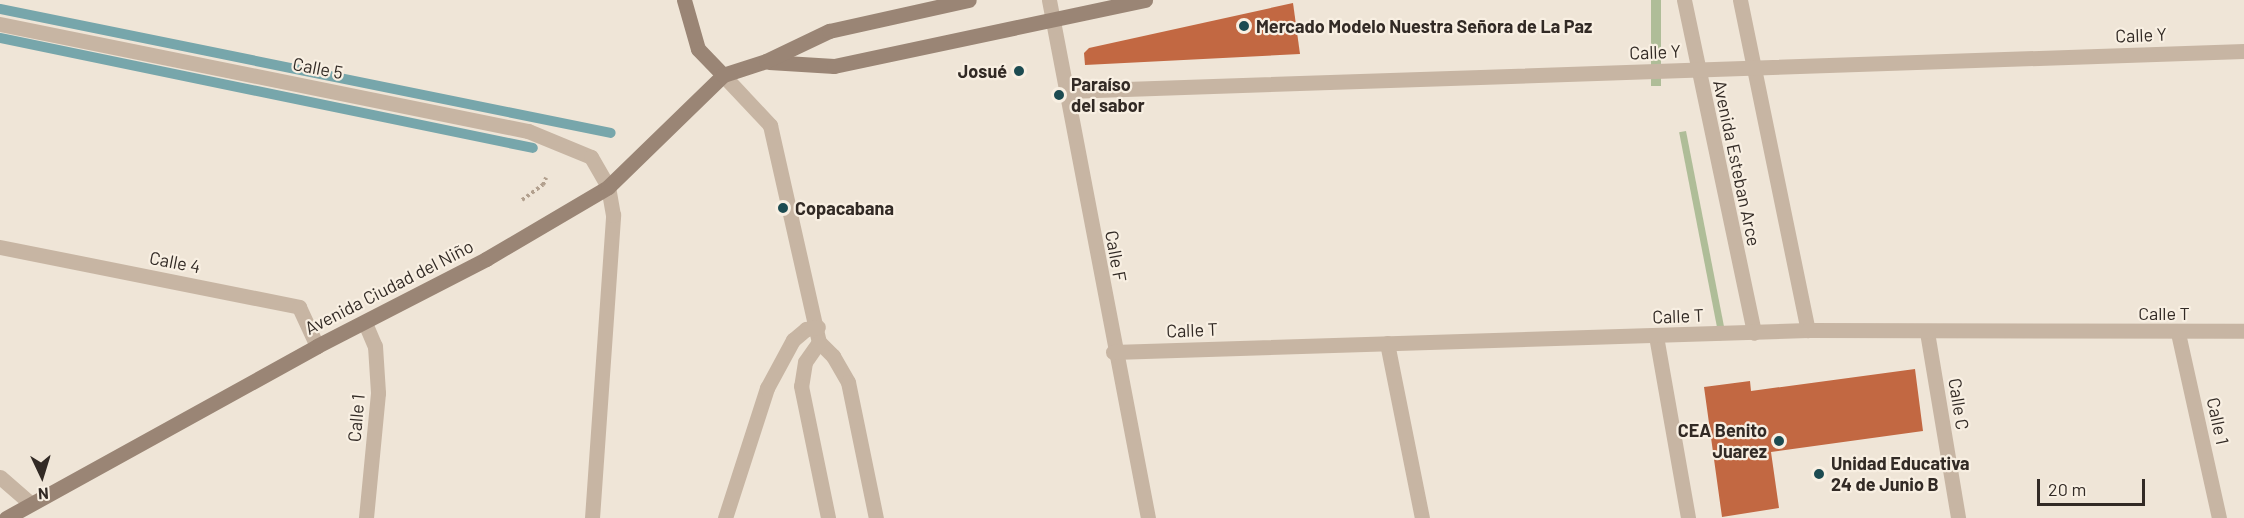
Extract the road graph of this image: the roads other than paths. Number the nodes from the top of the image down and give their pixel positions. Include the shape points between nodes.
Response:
1 (684, 0) edge
2 (969, 0) edge
3 (1049, 0) edge
4 (1144, 0) edge
5 (1684, 0) edge
6 (1740, 0) edge
7 (1053, 18) junction
8 (0, 24) edge
9 (2244, 51) edge
10 (766, 61) junction
11 (1751, 68) junction
12 (1697, 70) junction
13 (723, 75) junction
14 (1067, 91) junction
15 (608, 187) junction
16 (0, 247) edge
17 (365, 323) junction
18 (1808, 330) junction
19 (2244, 331) edge
20 (1927, 332) junction
21 (1754, 333) junction
22 (2178, 333) junction
23 (818, 335) junction
24 (1656, 336) junction
25 (1387, 343) junction
26 (318, 346) junction
27 (1113, 352) junction
28 (0, 477) edge
29 (29, 502) junction
30 (6, 518) edge
31 (366, 518) edge
32 (592, 518) edge
33 (725, 518) edge
34 (828, 518) edge
35 (876, 518) edge
36 (1148, 518) edge
37 (1422, 518) edge
38 (1688, 518) edge
39 (1958, 518) edge
40 (2219, 518) edge

1 - 13 main road via 698,49
2 - 10 main road, Avenida Ciudad del Niño via 829,31
3 - 7 street, Calle F
4 - 7 main road, Avenida Ciudad del Niño
5 - 12 street, Avenida Esteban Arce
6 - 11 street, Avenida Esteban Arce
7 - 10 main road, Avenida Ciudad del Niño via 834,66
7 - 14 street, Calle F
8 - 15 street, Calle 5 via 528,131 591,157
9 - 11 street, Calle Y
10 - 13 main road, Avenida Ciudad del Niño
11 - 12 street, Calle Y
11 - 18 street, Avenida Esteban Arce
12 - 14 street, Calle Y
12 - 21 street, Avenida Esteban Arce
13 - 15 main road, Avenida Ciudad del Niño
13 - 23 street via 771,125
14 - 27 street, Calle F
15 - 17 main road, Avenida Ciudad del Niño via 486,259
15 - 32 street, Calle 5 via 614,215
16 - 26 street, Calle 4 via 299,307
17 - 26 main road, Avenida Ciudad del Niño
17 - 31 street, Calle 1 via 375,346 378,393
18 - 20 street, Calle T
18 - 21 street, Calle T
19 - 22 street, Calle T
20 - 22 street, Calle T
20 - 39 street, Calle C
21 - 24 street, Calle T
22 - 40 street, Calle 1
23 - 33 street via 806,329 793,340 767,388
23 - 34 street via 801,386
23 - 35 street via 848,382
24 - 25 street, Calle T
24 - 38 street
25 - 27 street, Calle T
25 - 37 street
26 - 29 main road, Avenida Ciudad del Niño
27 - 36 street, Calle F
28 - 29 street
29 - 30 main road, Avenida Ciudad del Niño

